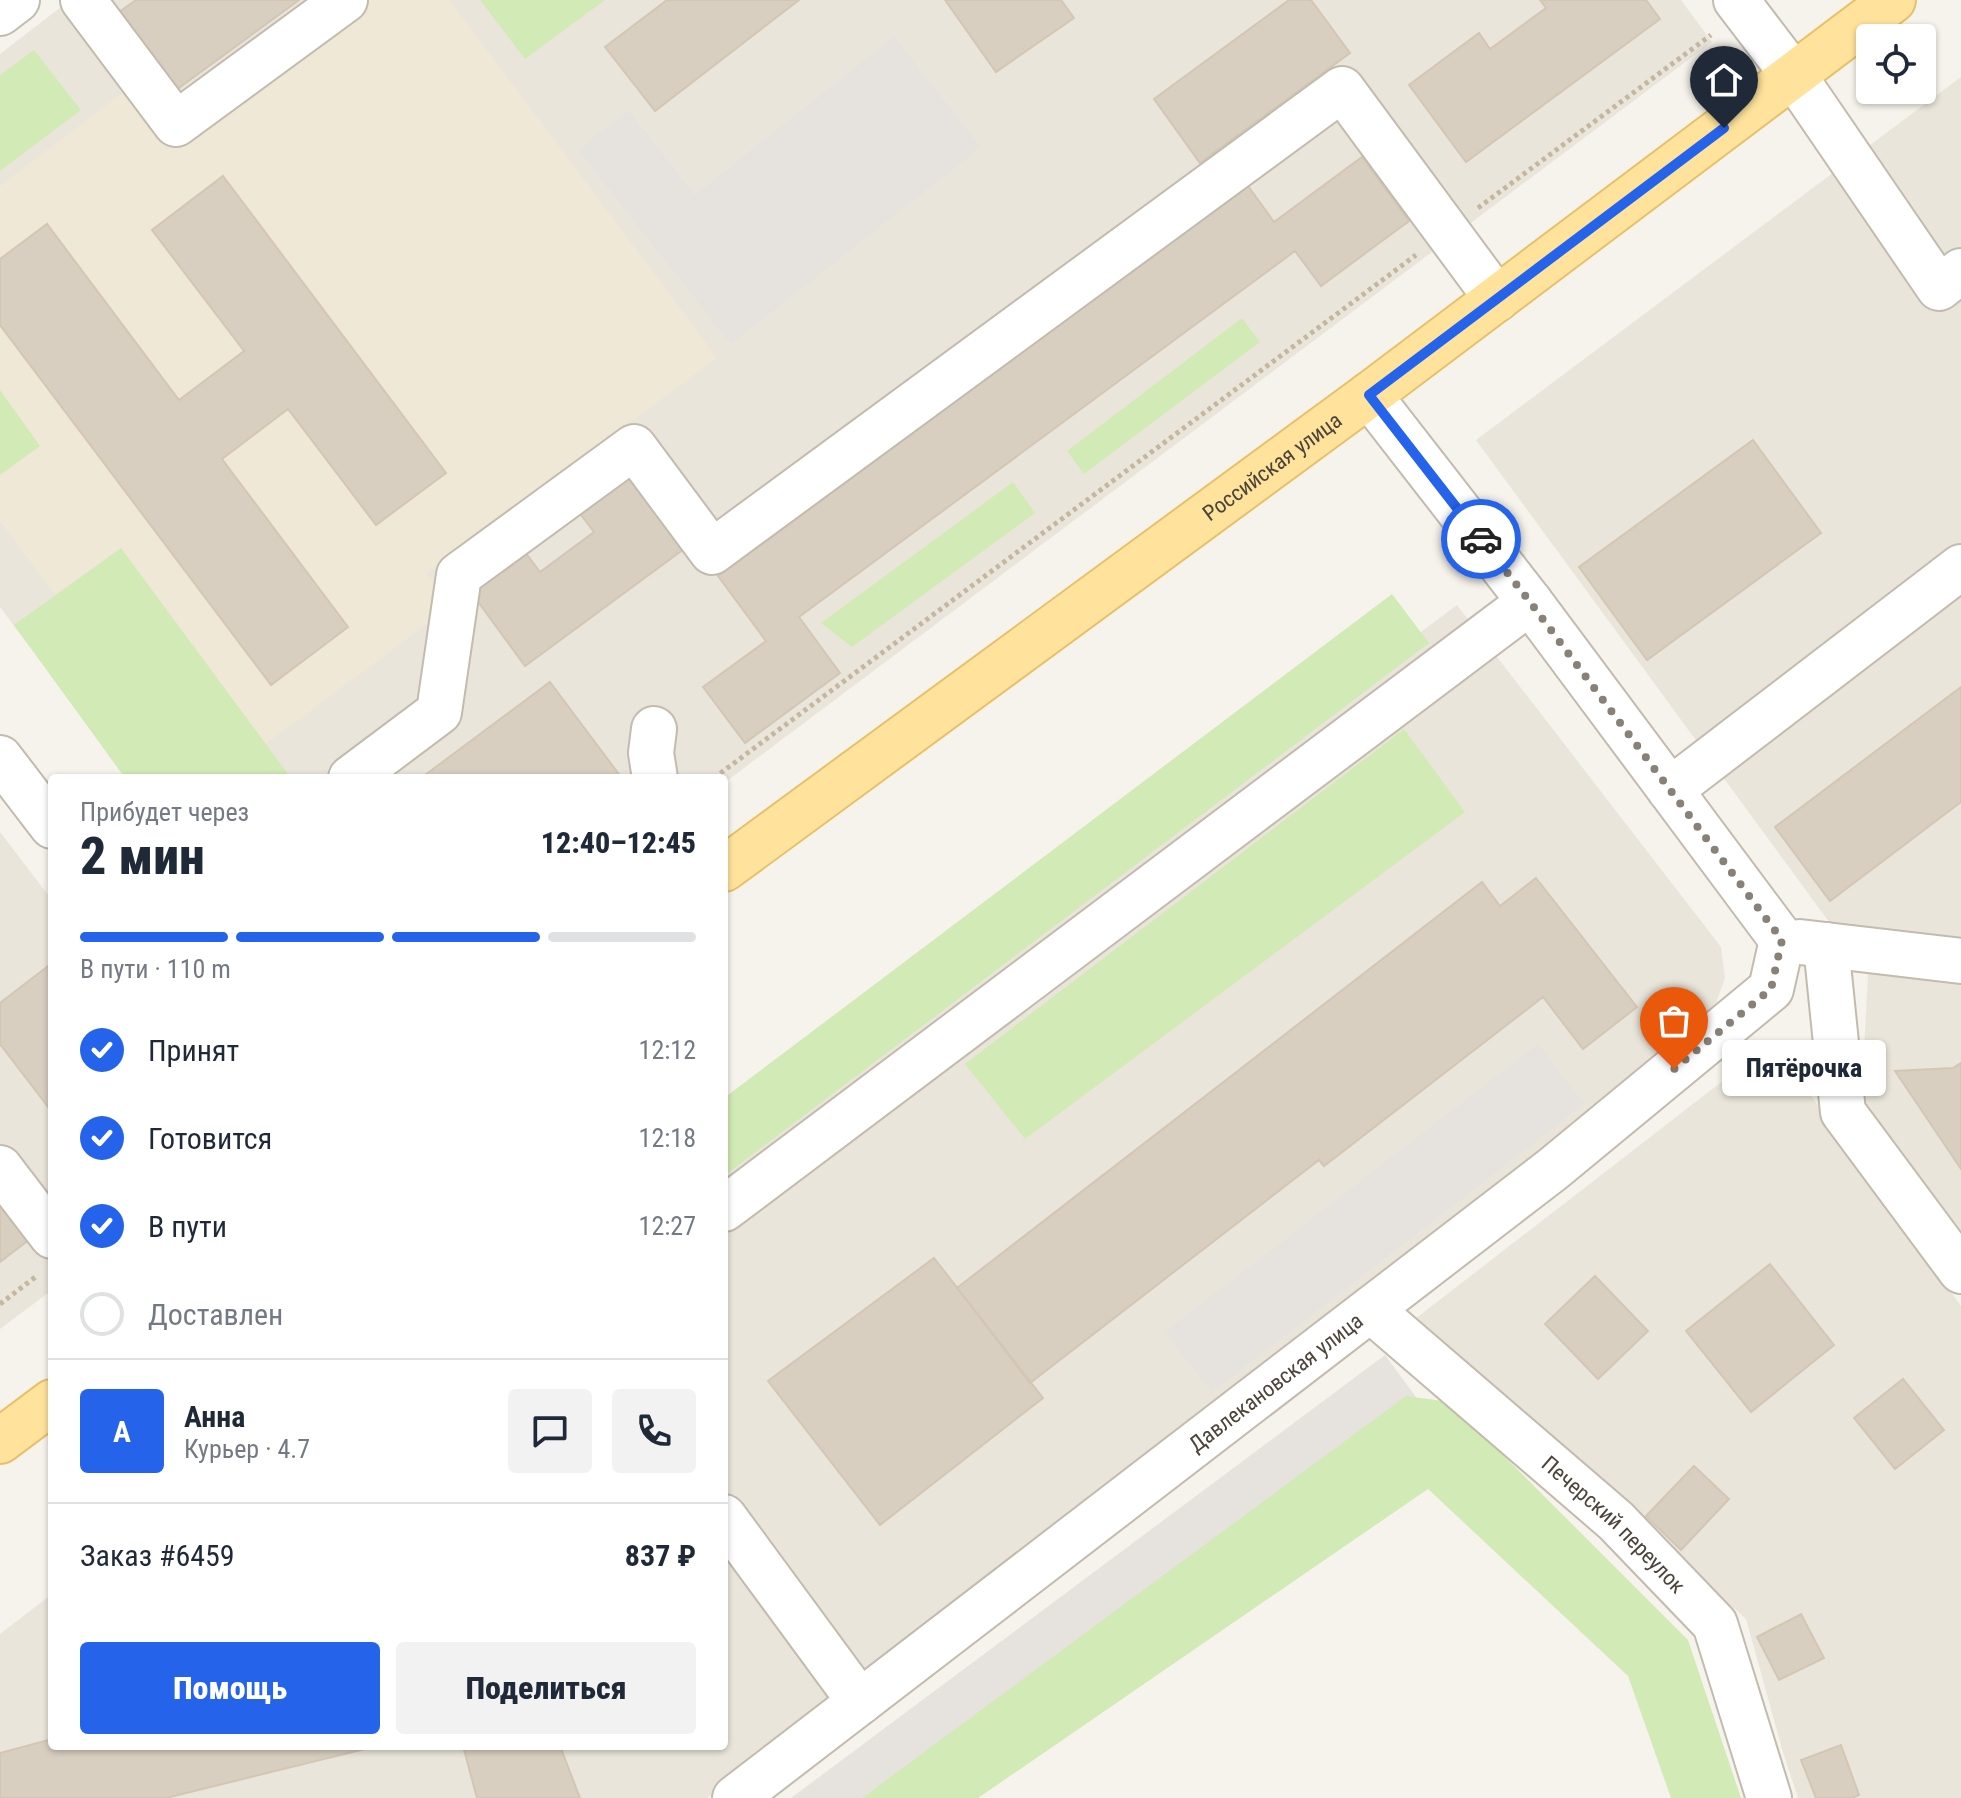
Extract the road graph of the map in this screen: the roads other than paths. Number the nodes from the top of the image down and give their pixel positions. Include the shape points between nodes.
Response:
1 (17, 0) edge
2 (83, 0) edge
3 (345, 0) edge
4 (1893, 0) edge
5 (1740, 5) edge
6 (0, 13) edge
7 (1794, 76) junction
8 (1961, 271) edge
9 (1497, 299) junction
10 (1369, 395) junction
11 (1961, 567) edge
12 (1530, 602) junction
13 (654, 729) dead end
14 (0, 758) edge
15 (356, 774) edge
16 (654, 774) edge
17 (1670, 790) junction
18 (48, 821) edge
19 (728, 866) edge
20 (1782, 940) junction
21 (1826, 945) junction
22 (1961, 961) edge
23 (0, 1168) edge
24 (728, 1206) edge
25 (47, 1254) edge
26 (1961, 1271) edge
27 (1371, 1310) junction
28 (48, 1405) edge
29 (0, 1441) edge
30 (728, 1522) edge
31 (860, 1702) junction
32 (735, 1798) edge
33 (1769, 1798) edge

1 - 6 street
2 - 3 street via 176,124
4 - 7 main road, Российская улица
5 - 7 street
7 - 8 street via 1939,288
7 - 9 main road, Российская улица
9 - 10 main road, Российская улица
9 - 15 street via 1342,89 712,552 634,447 459,575 439,712
10 - 12 street
10 - 19 main road, Российская улица
11 - 17 street
12 - 17 street
12 - 24 street
13 - 16 street
14 - 18 street
17 - 20 street
20 - 21 street
20 - 27 street, Давлекановская улица via 1771,989
21 - 22 street
21 - 26 street via 1843,1112
23 - 25 street
27 - 31 street, Давлекановская улица
27 - 33 street, Печерский переулок via 1616,1521 1715,1624
28 - 29 main road
30 - 31 street
31 - 32 street, Давлекановская улица

